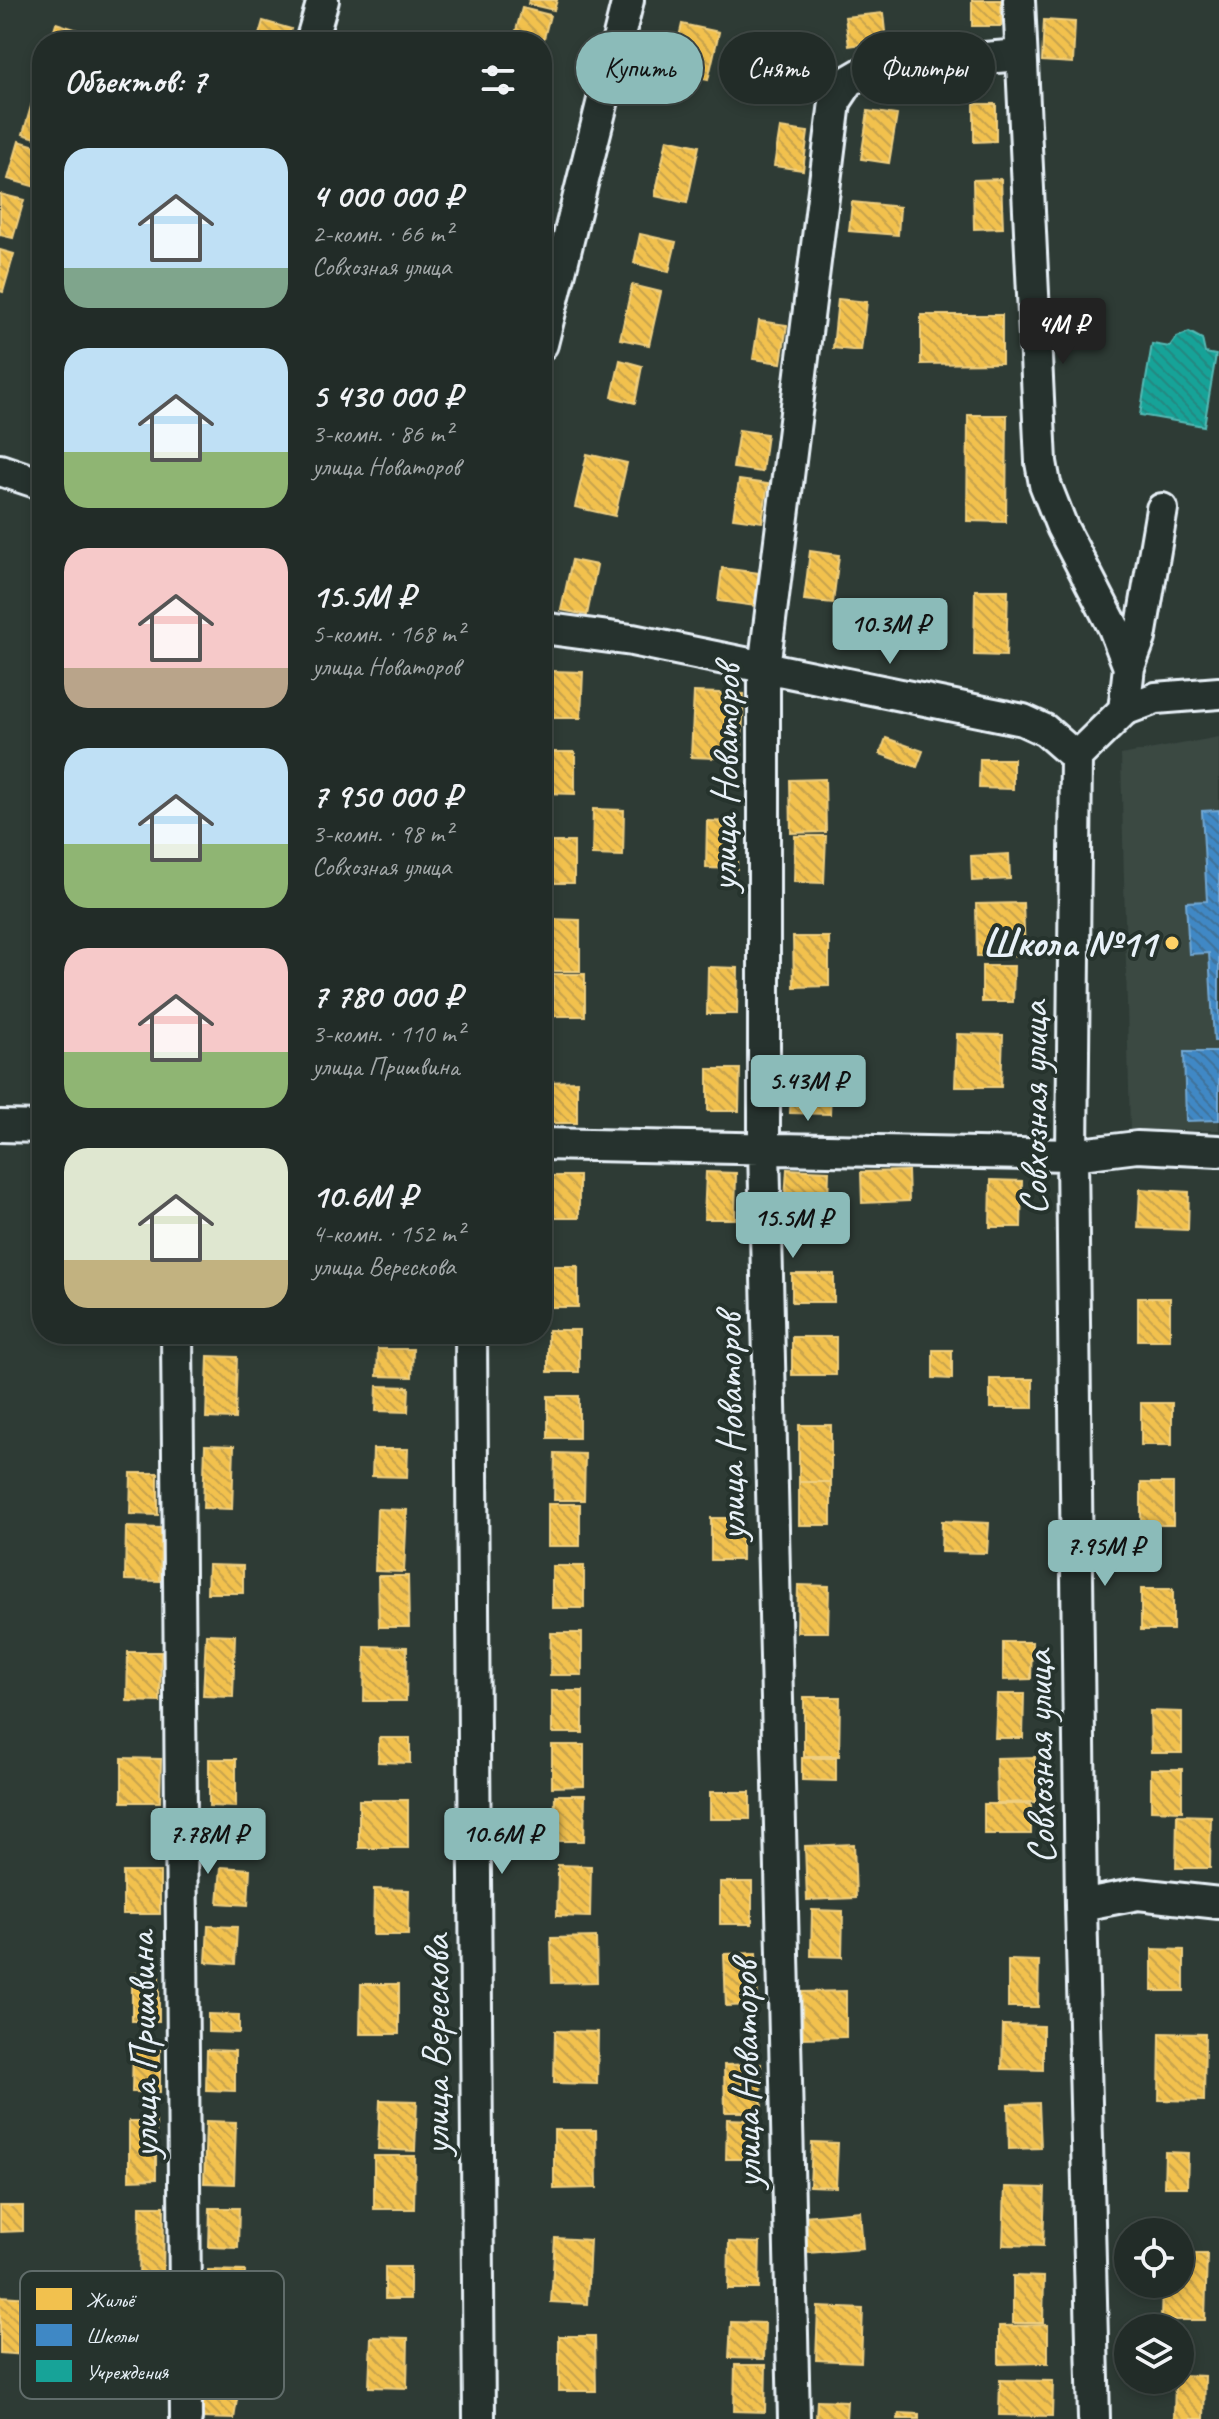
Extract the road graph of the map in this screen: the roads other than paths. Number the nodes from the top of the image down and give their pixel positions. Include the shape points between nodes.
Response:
1 (323, 0) edge
2 (628, 0) edge
3 (1019, 0) edge
4 (314, 32) edge
5 (1021, 55) junction
6 (552, 304) edge
7 (0, 470) edge
8 (32, 481) edge
9 (1162, 509) dead end
10 (552, 629) edge
11 (1129, 667) junction
12 (764, 668) junction
13 (1219, 693) edge
14 (1124, 710) junction
15 (1076, 757) junction
16 (0, 1126) edge
17 (32, 1127) edge
18 (552, 1144) edge
19 (764, 1149) junction
20 (1219, 1151) edge
21 (1072, 1155) junction
22 (177, 1344) edge
23 (471, 1344) edge
24 (1219, 1903) edge
25 (1081, 1905) junction
26 (185, 2271) edge
27 (186, 2399) edge
28 (186, 2419) edge
29 (479, 2419) edge
30 (794, 2419) edge
31 (1094, 2419) edge

1 - 4 street
2 - 6 street
3 - 5 street
5 - 11 street via 1043,473 1062,527
5 - 12 street, улица Новаторов via 873,67 849,81 835,102
7 - 8 street
9 - 11 street via 1140,638
10 - 12 street
11 - 14 street
12 - 15 street via 1023,720 1045,730
12 - 19 street, улица Новаторов
13 - 14 street via 1156,698
14 - 15 street
15 - 21 street, Совхозная улица
16 - 17 street
18 - 19 street
19 - 21 street
19 - 30 street, улица Новаторов
20 - 21 street via 1137,1147
21 - 25 street, Совхозная улица
22 - 26 street, улица Пришвина
23 - 29 street, улица Верескова
24 - 25 street via 1138,1894
25 - 31 street, Совхозная улица
27 - 28 street, улица Пришвина

